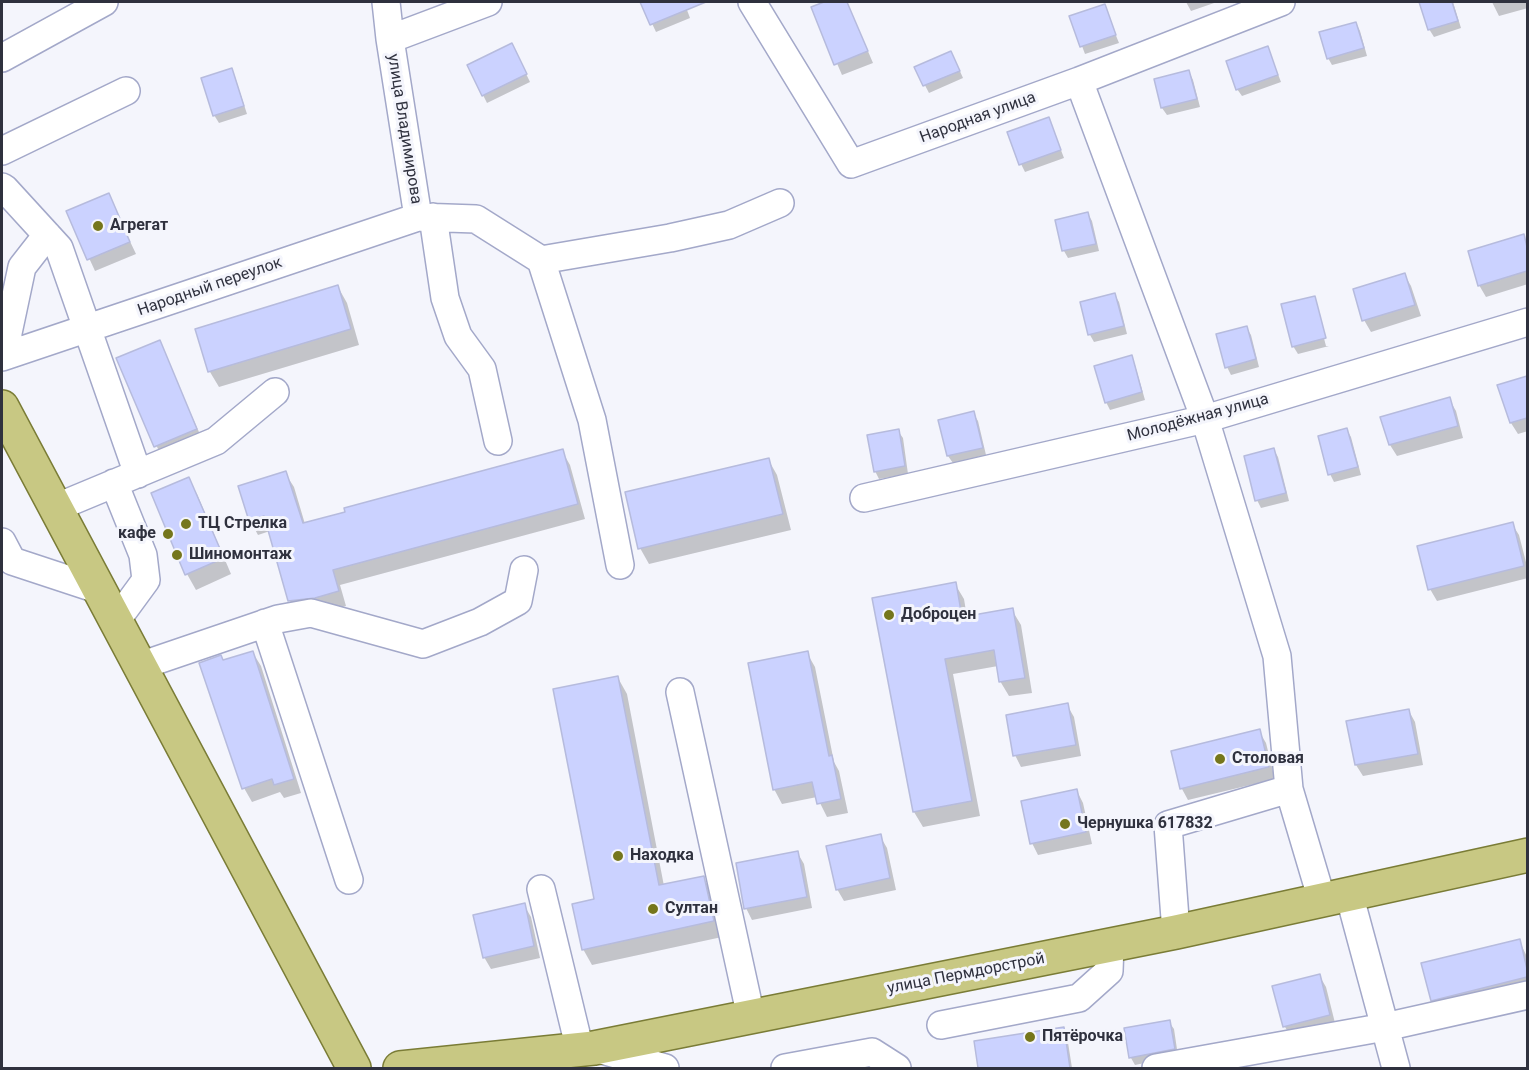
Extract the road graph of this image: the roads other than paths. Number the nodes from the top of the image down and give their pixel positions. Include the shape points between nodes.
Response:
1 (104, 2) edge
2 (386, 2) edge
3 (488, 2) edge
4 (752, 2) edge
5 (1281, 2) edge
6 (390, 39) junction
7 (2, 58) edge
8 (1079, 81) junction
9 (126, 91) dead end
10 (2, 151) edge
11 (2, 188) edge
12 (780, 202) dead end
13 (426, 217) junction
14 (48, 235) junction
15 (542, 260) junction
16 (1527, 322) edge
17 (86, 328) junction
18 (4, 356) edge
19 (274, 392) dead end
20 (1205, 419) junction
21 (5, 426) edge
22 (498, 441) dead end
23 (126, 479) junction
24 (864, 498) dead end
25 (55, 508) junction
26 (2, 542) edge
27 (620, 565) dead end
28 (524, 570) dead end
29 (100, 590) junction
30 (116, 621) junction
31 (265, 624) junction
32 (140, 666) junction
33 (680, 692) dead end
34 (1289, 789) junction
35 (1527, 855) edge
36 (349, 880) dead end
37 (541, 889) dead end
38 (1336, 897) junction
39 (1176, 932) junction
40 (1110, 945) junction
41 (1527, 995) edge
42 (751, 1017) junction
43 (941, 1025) dead end
44 (1385, 1026) junction
45 (587, 1049) junction
46 (354, 1068) edge
47 (400, 1068) edge
48 (665, 1068) edge
49 (785, 1068) edge
50 (897, 1068) edge
51 (1156, 1068) edge
52 (1396, 1068) edge

1 - 7 street
2 - 6 street
3 - 6 street, улица Владимирова
4 - 8 street, Народная улица via 851,164
5 - 8 street, Народная улица
6 - 13 street, улица Владимирова
8 - 20 street
9 - 10 street
11 - 14 street
12 - 15 street via 729,225
13 - 15 street via 476,219
13 - 17 street, Народный переулок
13 - 22 street, улица Владимирова via 458,336 482,369
14 - 17 street via 59,248
14 - 18 street via 22,267
15 - 27 street via 592,420
16 - 20 street, Молодёжная улица
17 - 18 street, Народный переулок
17 - 23 street
19 - 23 street via 216,441
20 - 24 street, Молодёжная улица
20 - 34 street via 1277,656
21 - 25 main road
23 - 25 street
23 - 30 street via 146,580
25 - 29 main road
26 - 29 street via 12,561
28 - 31 street via 518,601 480,622 423,644 311,613
29 - 30 main road
30 - 32 main road
31 - 32 street
31 - 36 street
32 - 46 main road
33 - 42 street
34 - 38 street
34 - 39 street via 1168,825
35 - 38 main road, улица Пермдорстрой
37 - 45 street
38 - 39 main road, улица Пермдорстрой
38 - 44 street
39 - 40 main road, улица Пермдорстрой
40 - 42 main road, улица Пермдорстрой
40 - 43 street via 1109,971 1079,998
41 - 44 street
42 - 45 main road, улица Пермдорстрой
44 - 51 street
44 - 52 street
45 - 47 main road, улица Пермдорстрой
45 - 48 street
49 - 50 street via 872,1053

